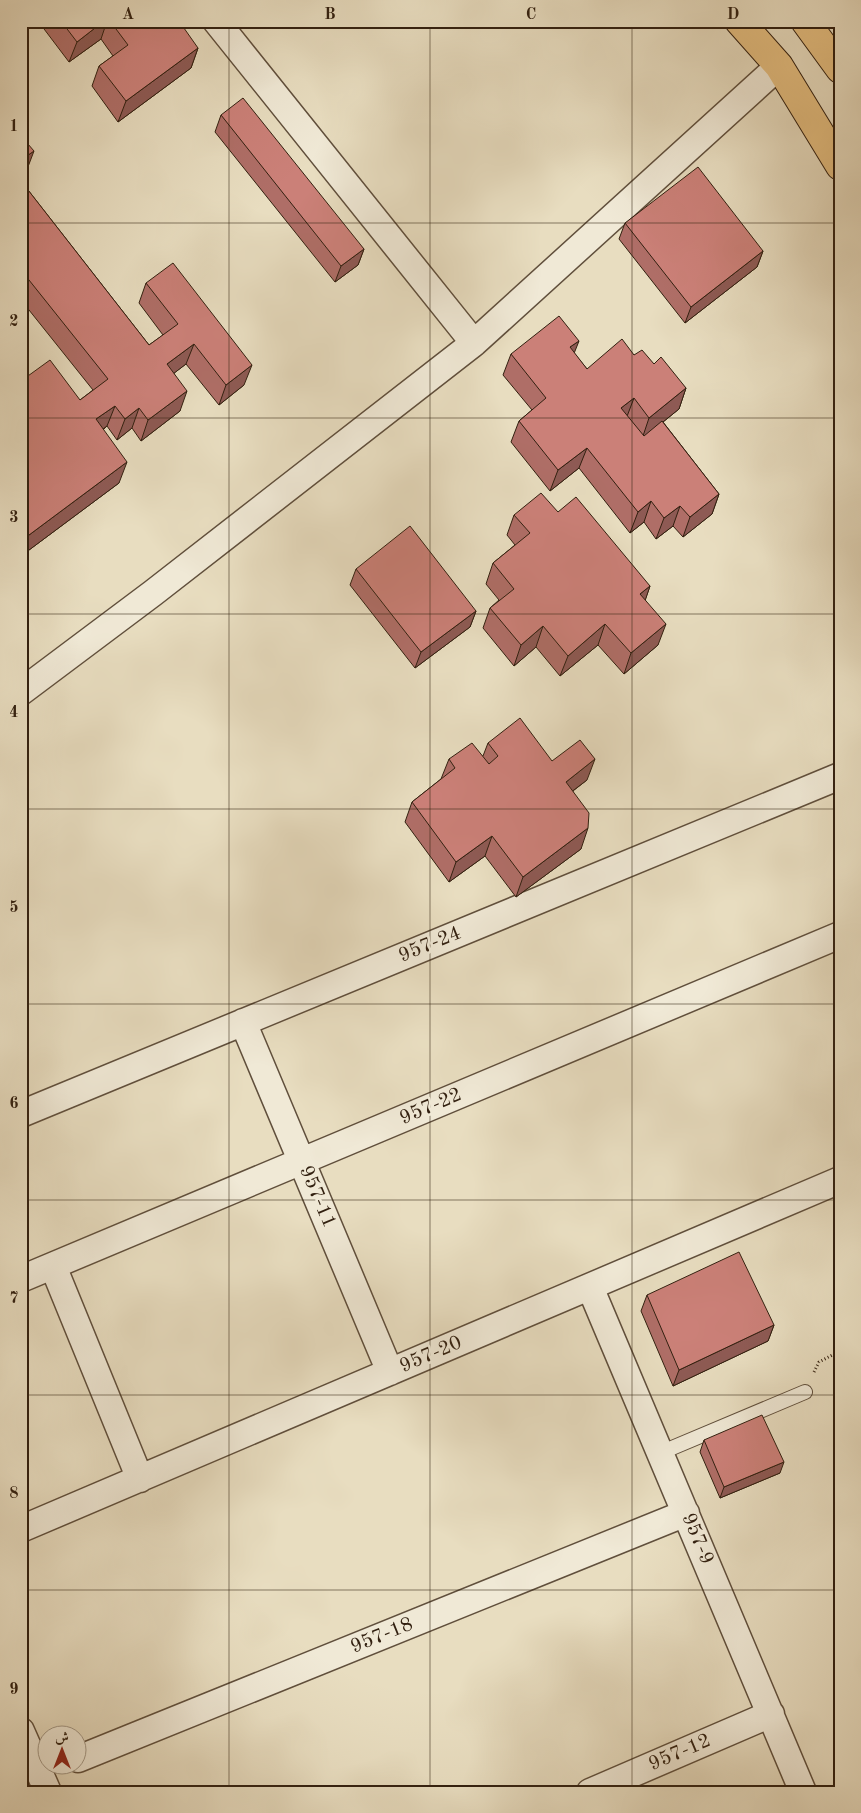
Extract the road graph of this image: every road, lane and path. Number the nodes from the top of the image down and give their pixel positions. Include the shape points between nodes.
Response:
1 (216, 21) edge
2 (739, 21) edge
3 (805, 21) edge
4 (778, 66) junction
5 (840, 68) edge
6 (840, 166) edge
7 (474, 343) junction
8 (21, 692) edge
9 (840, 776) edge
10 (840, 935) edge
11 (243, 1022) junction
12 (21, 1114) edge
13 (302, 1161) junction
14 (840, 1180) edge
15 (53, 1266) junction
16 (21, 1279) edge
17 (590, 1286) junction
18 (840, 1351) edge
19 (390, 1372) junction
20 (805, 1392) joint
21 (660, 1452) junction
22 (140, 1479) junction
23 (686, 1513) junction
24 (21, 1529) edge
25 (771, 1714) junction
26 (21, 1730) edge
27 (88, 1754) edge
28 (50, 1777) edge
29 (590, 1792) edge
30 (803, 1792) edge

1 - 7 street
2 - 4 main road
3 - 5 main road
4 - 6 main road
4 - 7 street
7 - 8 street via 153,594
9 - 11 street, 957-24
10 - 13 street, 957-22
11 - 12 street, 957-24
11 - 13 street, 957-11
13 - 15 street, 957-22
13 - 19 street, 957-11
14 - 17 street, 957-20
15 - 16 street, 957-22
15 - 22 street
17 - 19 street, 957-20
17 - 21 street, 957-9
18 - 20 path via 819,1362
19 - 22 street, 957-20
20 - 21 lane
21 - 23 street, 957-9
22 - 24 street, 957-20
23 - 25 street, 957-9
23 - 27 street, 957-18
25 - 29 street, 957-12
25 - 30 street, 957-9
26 - 28 street

